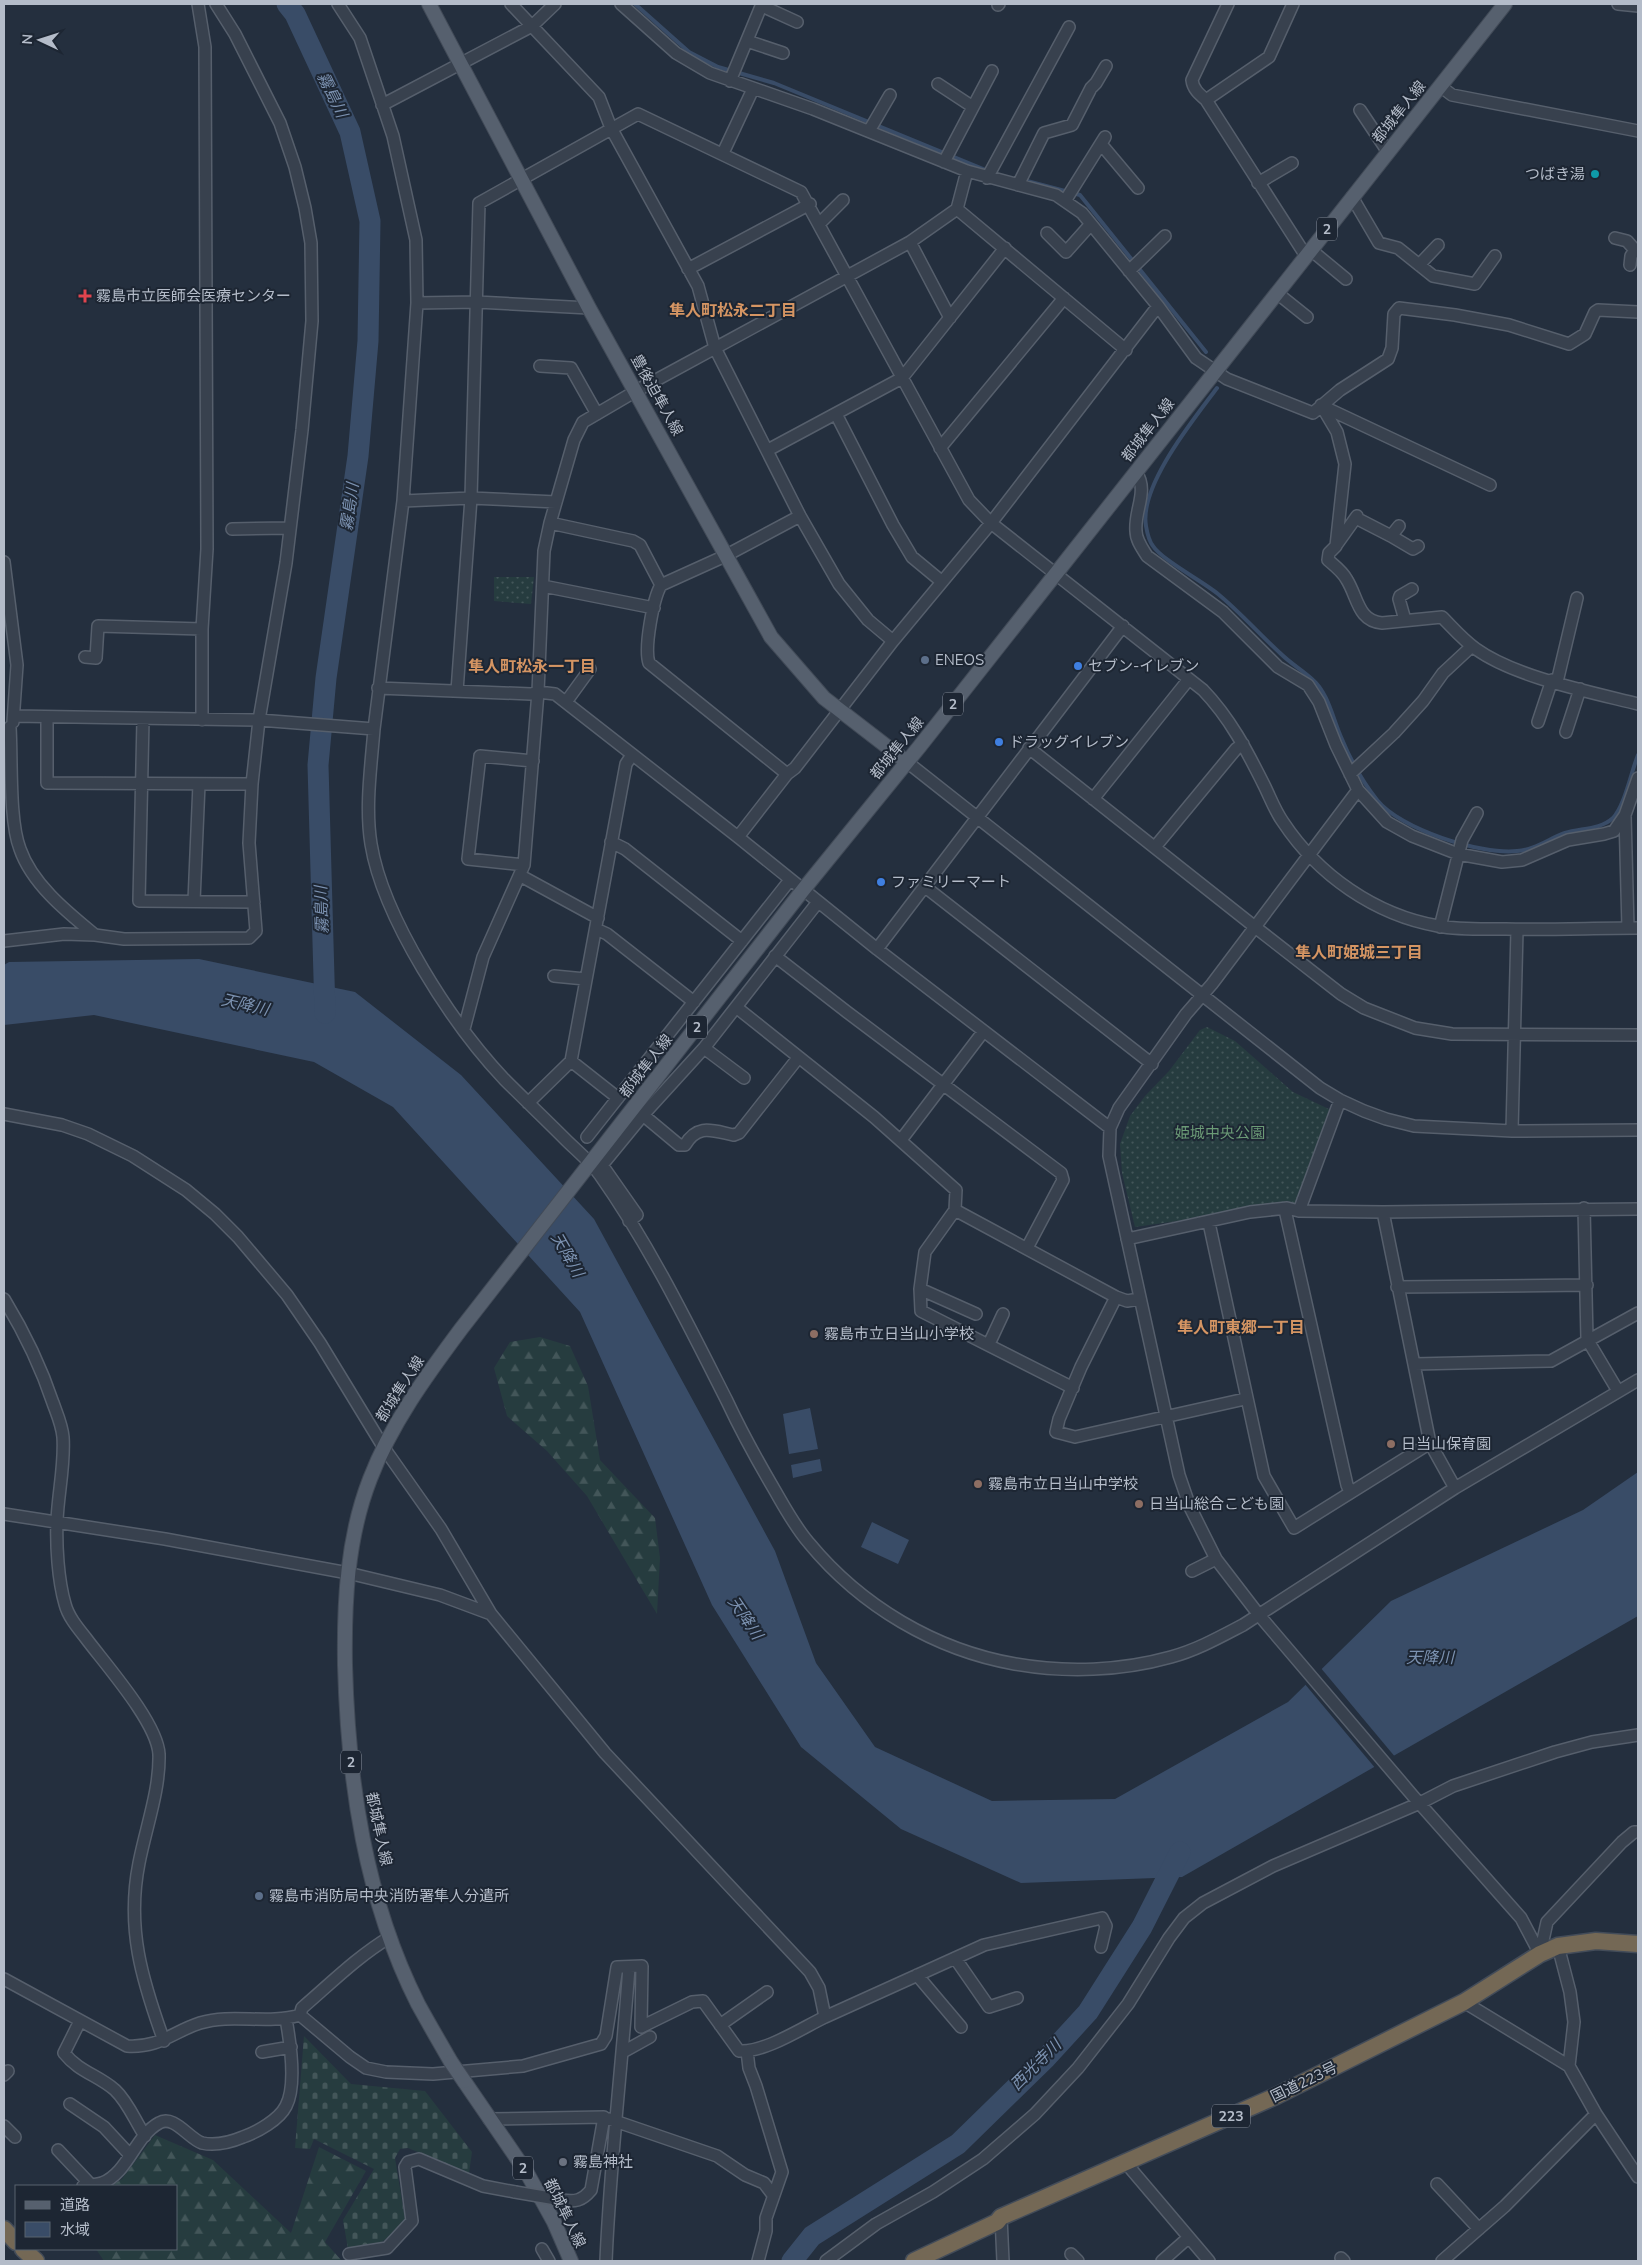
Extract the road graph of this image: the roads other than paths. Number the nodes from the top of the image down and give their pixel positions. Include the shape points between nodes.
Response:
1 (198, 4) edge
2 (216, 4) edge
3 (338, 4) edge
4 (429, 4) edge
5 (511, 4) edge
6 (555, 4) edge
7 (621, 4) edge
8 (1228, 4) edge
9 (1293, 4) edge
10 (1505, 4) edge
11 (1618, 4) edge
12 (762, 5) edge
13 (1638, 6) edge
14 (636, 11) edge
15 (797, 22) dead end
16 (532, 26) junction
17 (1070, 27) dead end
18 (747, 41) junction
19 (782, 53) dead end
20 (460, 62) junction
21 (1106, 66) dead end
22 (992, 71) dead end
23 (733, 75) junction
24 (938, 84) dead end
25 (1440, 86) junction
26 (753, 89) junction
27 (890, 94) dead end
28 (1206, 100) junction
29 (382, 105) junction
30 (974, 107) junction
31 (1360, 110) dead end
32 (612, 128) junction
33 (869, 131) junction
34 (1638, 131) edge
35 (1388, 152) junction
36 (723, 153) junction
37 (945, 162) junction
38 (1292, 164) dead end
39 (967, 171) junction
40 (987, 177) junction
41 (520, 180) junction
42 (1258, 183) junction
43 (1018, 185) junction
44 (1138, 188) dead end
45 (1352, 197) junction
46 (843, 200) dead end
47 (1065, 200) junction
48 (810, 204) junction
49 (957, 209) junction
50 (820, 223) junction
51 (1091, 224) junction
52 (1047, 233) dead end
53 (1165, 236) dead end
54 (1615, 238) dead end
55 (910, 242) junction
56 (1438, 245) dead end
57 (1006, 248) junction
58 (1637, 250) edge
59 (1308, 253) junction
60 (1495, 256) dead end
61 (1419, 265) junction
62 (1630, 265) dead end
63 (688, 269) junction
64 (1129, 270) junction
65 (849, 277) junction
66 (1346, 279) dead end
67 (1277, 293) junction
68 (1064, 298) junction
69 (477, 302) junction
70 (416, 303) junction
71 (1158, 306) junction
72 (589, 308) junction
73 (1638, 312) edge
74 (1307, 317) dead end
75 (950, 318) junction
76 (715, 348) junction
77 (1126, 350) junction
78 (540, 366) dead end
79 (1214, 372) junction
80 (902, 378) junction
81 (636, 391) junction
82 (1321, 405) junction
83 (597, 414) junction
84 (836, 414) junction
85 (940, 448) junction
86 (768, 450) junction
87 (1136, 472) junction
88 (1490, 485) dead end
89 (470, 498) junction
90 (403, 501) junction
91 (556, 502) junction
92 (800, 516) junction
93 (550, 523) junction
94 (991, 523) junction
95 (1399, 526) dead end
96 (290, 528) junction
97 (232, 529) dead end
98 (1391, 536) junction
99 (1336, 546) junction
100 (1418, 546) dead end
101 (725, 556) junction
102 (4, 562) edge
103 (1056, 574) junction
104 (941, 581) junction
105 (661, 585) junction
106 (543, 586) junction
107 (1412, 589) dead end
108 (1577, 598) dead end
109 (654, 608) junction
110 (1405, 620) junction
111 (1123, 626) junction
112 (202, 629) junction
113 (893, 641) junction
114 (1472, 646) junction
115 (86, 657) dead end
116 (590, 669) dead end
117 (1189, 679) junction
118 (1554, 681) junction
119 (378, 688) junction
120 (1580, 689) junction
121 (457, 691) junction
122 (538, 692) junction
123 (566, 702) junction
124 (1638, 704) edge
125 (839, 710) junction
126 (47, 718) junction
127 (143, 720) junction
128 (202, 720) junction
129 (261, 720) junction
130 (12, 722) junction
131 (1538, 722) dead end
132 (371, 729) junction
133 (1566, 732) dead end
134 (4, 739) edge
135 (1243, 744) junction
136 (1029, 748) junction
137 (632, 755) junction
138 (533, 761) junction
139 (907, 762) junction
140 (1354, 770) junction
141 (787, 774) junction
142 (1638, 779) edge
143 (141, 782) junction
144 (199, 784) junction
145 (252, 784) junction
146 (1358, 790) junction
147 (1093, 798) junction
148 (1477, 812) dead end
149 (1625, 815) junction
150 (975, 818) junction
151 (738, 837) junction
152 (611, 842) junction
153 (1155, 847) junction
154 (1460, 848) junction
155 (1310, 856) junction
156 (522, 871) junction
157 (790, 880) junction
158 (924, 886) junction
159 (803, 890) junction
160 (194, 901) junction
161 (254, 902) junction
162 (818, 902) junction
163 (597, 924) junction
164 (1255, 927) junction
165 (1440, 927) junction
166 (1633, 928) edge
167 (1517, 930) junction
168 (95, 935) junction
169 (4, 941) edge
170 (742, 941) junction
171 (876, 949) junction
172 (775, 956) junction
173 (554, 976) dead end
174 (585, 980) junction
175 (1202, 995) junction
176 (694, 1002) junction
177 (736, 1007) junction
178 (464, 1029) junction
179 (983, 1032) junction
180 (1513, 1035) junction
181 (1638, 1035) edge
182 (704, 1048) junction
183 (798, 1058) junction
184 (571, 1061) junction
185 (1152, 1064) junction
186 (744, 1078) dead end
187 (944, 1084) junction
188 (618, 1098) junction
189 (1340, 1100) junction
190 (528, 1104) junction
191 (4, 1114) edge
192 (643, 1115) junction
193 (1110, 1128) junction
194 (1638, 1130) edge
195 (1512, 1131) junction
196 (588, 1138) dead end
197 (901, 1140) junction
198 (587, 1167) junction
199 (1584, 1208) junction
200 (1638, 1209) edge
201 (955, 1210) junction
202 (1293, 1210) junction
203 (1383, 1212) junction
204 (629, 1221) junction
205 (1209, 1222) junction
206 (1127, 1239) junction
207 (1027, 1248) junction
208 (1587, 1285) junction
209 (1398, 1287) junction
210 (920, 1288) junction
211 (1116, 1297) junction
212 (4, 1299) edge
213 (1139, 1299) junction
214 (1638, 1313) edge
215 (976, 1314) dead end
216 (1002, 1314) dead end
217 (1587, 1340) junction
218 (989, 1344) junction
219 (1414, 1364) junction
220 (1638, 1380) edge
221 (1073, 1388) junction
222 (1618, 1391) junction
223 (1245, 1399) junction
224 (1166, 1417) junction
225 (1430, 1443) junction
226 (385, 1444) junction
227 (1455, 1488) junction
228 (1350, 1492) junction
229 (4, 1514) edge
230 (57, 1522) junction
231 (1216, 1559) junction
232 (1192, 1571) dead end
233 (348, 1573) junction
234 (491, 1614) junction
235 (1261, 1617) junction
236 (1638, 1735) edge
237 (1416, 1800) junction
238 (1638, 1832) edge
239 (390, 1937) junction
240 (1638, 1944) edge
241 (1558, 1946) junction
242 (1101, 1947) dead end
243 (1540, 1954) junction
244 (955, 1958) junction
245 (629, 1967) junction
246 (917, 1975) junction
247 (4, 1979) edge
248 (767, 1992) dead end
249 (1018, 1998) dead end
250 (1464, 2002) junction
251 (300, 2015) junction
252 (825, 2017) junction
253 (286, 2019) junction
254 (80, 2021) junction
255 (720, 2025) junction
256 (961, 2027) dead end
257 (650, 2037) dead end
258 (164, 2041) junction
259 (291, 2047) junction
260 (262, 2052) dead end
261 (623, 2052) junction
262 (747, 2052) junction
263 (1569, 2066) junction
264 (70, 2104) dead end
265 (1596, 2114) junction
266 (604, 2117) junction
267 (489, 2119) junction
268 (616, 2121) junction
269 (4, 2126) edge
270 (145, 2136) junction
271 (15, 2137) dead end
272 (58, 2150) dead end
273 (130, 2155) junction
274 (1125, 2162) junction
275 (1638, 2177) edge
276 (1437, 2184) dead end
277 (86, 2185) edge
278 (94, 2185) edge
279 (773, 2195) junction
280 (1001, 2217) junction
281 (4, 2229) edge
282 (1479, 2229) junction
283 (1188, 2238) junction
284 (15, 2241) edge
285 (542, 2249) dead end
286 (24, 2250) edge
287 (349, 2254) dead end
288 (36, 2261) edge
289 (549, 2261) edge
290 (571, 2261) edge
291 (606, 2261) edge
292 (758, 2261) edge
293 (826, 2261) edge
294 (914, 2261) edge
295 (1003, 2261) edge
296 (1162, 2261) edge
297 (1210, 2261) edge
298 (1442, 2261) edge

1 - 112 street via 205,47 208,338 207,548
2 - 96 street via 235,34 280,123 306,208 311,242 312,321
3 - 29 street via 360,38
4 - 20 main road, 豊後迫隼人線
5 - 16 street
6 - 16 street
7 - 14 street
8 - 28 street via 1192,80 1196,91
9 - 28 street via 1269,57
10 - 25 main road, 都城隼人線 / 2
11 - 13 street
12 - 15 street
12 - 18 street
14 - 23 street via 676,53 710,73
16 - 20 street
16 - 32 street via 598,96
17 - 40 street
18 - 19 street
18 - 23 street
20 - 29 street
20 - 41 main road, 豊後迫隼人線
21 - 43 street via 1072,125 1044,133
22 - 30 street
23 - 26 street
24 - 30 street
25 - 34 street via 1452,95
25 - 35 main road, 都城隼人線 / 2
26 - 33 street
26 - 36 street
27 - 33 street
28 - 42 street
29 - 70 street via 393,136 416,240
30 - 37 street
31 - 35 street
32 - 36 street via 638,114
32 - 41 street
32 - 63 street
33 - 37 street
35 - 45 main road, 都城隼人線 / 2
36 - 48 street via 802,192
37 - 39 street
38 - 42 street
39 - 40 street
39 - 49 street
40 - 43 street
41 - 69 street via 479,203
41 - 72 main road, 豊後迫隼人線
42 - 59 street
43 - 47 street
44 - 47 street via 1103,140
45 - 59 main road, 都城隼人線 / 2
45 - 61 street via 1379,243 1398,248
46 - 50 street
47 - 51 street
48 - 50 street
48 - 63 street
49 - 55 street
49 - 57 street
50 - 65 street
51 - 52 street via 1070,256
51 - 64 street
53 - 64 street
54 - 58 street via 1627,241
55 - 65 street
55 - 75 street
56 - 61 street
57 - 68 street
57 - 75 street
58 - 62 street via 1631,256
59 - 66 street
59 - 67 main road, 都城隼人線 / 2
60 - 61 street via 1476,284 1433,276
63 - 76 street via 698,286
64 - 71 street
65 - 76 street
65 - 80 street
67 - 74 street
67 - 79 main road, 都城隼人線 / 2
68 - 77 street
68 - 85 street
69 - 70 street
69 - 72 street
69 - 89 street
70 - 90 street
71 - 77 street
71 - 79 street via 1196,358
72 - 81 main road, 豊後迫隼人線
73 - 82 street via 1598,310 1585,334 1569,344 1509,325 1455,314 1398,308 1394,314 1392,348 1388,359
75 - 80 street
76 - 81 street
76 - 86 street
77 - 94 street
78 - 83 street via 571,368
79 - 82 street via 1313,413
79 - 87 main road, 都城隼人線 / 2
80 - 84 street
80 - 85 street
81 - 83 street
81 - 101 main road, 豊後迫隼人線
82 - 88 street
82 - 99 street via 1337,432 1345,464
83 - 91 street via 583,422 574,440
84 - 86 street
84 - 104 street via 912,557
85 - 94 street via 969,500
86 - 92 street
87 - 103 main road, 都城隼人線 / 2
87 - 140 street via 1142,488 1136,532 1140,546 1159,567 1223,612 1278,667 1308,685 1319,702 1336,745
89 - 90 street
89 - 91 street
89 - 121 street
90 - 119 street
91 - 93 street
92 - 101 street
92 - 113 street via 839,584 868,620
93 - 105 street via 633,541 640,545
93 - 106 street via 544,551
94 - 103 street
94 - 104 street
95 - 98 street
96 - 97 street
96 - 129 street
98 - 99 street via 1356,517
98 - 100 street via 1413,549
99 - 110 street via 1329,553 1328,560 1346,578 1365,618 1382,623
101 - 105 street
101 - 125 main road, 豊後迫隼人線 via 771,637 824,698
102 - 130 street via 17,665
103 - 111 street
103 - 139 main road, 都城隼人線 / 2
104 - 113 street
105 - 109 street
106 - 109 street
106 - 122 street
107 - 110 street via 1399,599
108 - 118 street
109 - 141 street via 646,655 648,663
110 - 114 street via 1442,617
111 - 117 street
111 - 136 street
112 - 115 street via 98,626 96,658
112 - 128 street
113 - 125 street
114 - 118 street via 1499,663
114 - 140 street
116 - 123 street
117 - 135 street via 1216,704
117 - 147 street
118 - 120 street
118 - 131 street
119 - 121 street
119 - 132 street
120 - 124 street
120 - 133 street
121 - 122 street
122 - 123 street via 556,694
122 - 138 street
123 - 137 street
125 - 139 main road, 豊後迫隼人線
125 - 141 street
126 - 127 street
126 - 130 street
126 - 143 street via 47,783
127 - 128 street
127 - 143 street
128 - 129 street
129 - 132 street
129 - 145 street
130 - 134 street
130 - 168 street via 15,822 20,850 51,895
132 - 178 street via 369,820 383,886 413,950 440,997
135 - 153 street
135 - 155 street via 1282,821
136 - 147 street
136 - 150 street
137 - 151 street
137 - 152 street via 626,764
138 - 156 street
138 - 156 street via 480,756 468,859
139 - 150 street
139 - 159 main road, 都城隼人線 / 2
140 - 146 street
141 - 151 street
142 - 149 street
143 - 144 street
143 - 160 street via 139,901
144 - 145 street
144 - 160 street
145 - 161 street via 249,843
146 - 154 street via 1387,822 1412,836
146 - 155 street
147 - 153 street
148 - 154 street
149 - 154 street via 1617,828 1609,833 1568,840 1522,860 1502,862
149 - 166 street
150 - 158 street
150 - 175 street
151 - 157 street
152 - 163 street
152 - 170 street via 626,849
153 - 164 street
154 - 165 street
155 - 164 street
155 - 165 street via 1343,885 1374,904 1408,919
156 - 163 street
156 - 178 street via 483,957
157 - 159 street
157 - 170 street
158 - 171 street
158 - 185 street
159 - 162 street
159 - 198 main road, 都城隼人線 / 2
160 - 161 street
161 - 168 street via 256,929 249,938 124,939
162 - 171 street
162 - 172 street
163 - 174 street
163 - 176 street
164 - 175 street
164 - 180 street via 1341,994 1393,1021 1452,1034
165 - 167 street
166 - 167 street
167 - 180 street
168 - 169 street via 49,935
170 - 176 street
171 - 179 street
172 - 177 street
172 - 187 street
173 - 174 street
174 - 184 street
175 - 185 street
175 - 189 street via 1320,1088
176 - 188 street
177 - 182 street
177 - 183 street
178 - 190 street
179 - 187 street
179 - 193 street
180 - 181 street
180 - 195 street
182 - 186 street
182 - 192 street
183 - 192 street via 734,1136 699,1130 692,1133 685,1145 680,1145
183 - 197 street
184 - 188 street
184 - 190 street
185 - 193 street via 1119,1108
187 - 197 street
187 - 207 street via 1061,1173 1063,1180
188 - 196 street
189 - 195 street via 1386,1119 1414,1126
189 - 202 street
190 - 198 street
191 - 226 street via 62,1125 109,1144 157,1170 216,1214 287,1295
192 - 204 street via 602,1165 637,1215
193 - 206 street via 1109,1156
194 - 195 street
197 - 201 street via 956,1190
198 - 204 street via 599,1173
198 - 226 main road, 都城隼人線 / 2 via 442,1354
199 - 200 street
199 - 203 street
199 - 208 street
201 - 207 street
201 - 210 street via 925,1252
202 - 203 street
202 - 205 street via 1250,1212
202 - 228 street via 1285,1210
203 - 209 street
204 - 235 street via 660,1269 745,1438 790,1518 835,1573 903,1624 992,1660 1070,1669 1125,1667 1173,1657
205 - 206 street
205 - 223 street
206 - 213 street
207 - 211 street
208 - 209 street
208 - 217 street
209 - 219 street
210 - 215 street
210 - 218 street via 921,1310
211 - 213 street via 1127,1301
211 - 221 street
212 - 230 street via 44,1377 62,1430
213 - 224 street
214 - 217 street
216 - 218 street
217 - 219 street via 1551,1361
217 - 222 street
218 - 221 street
219 - 225 street
220 - 222 street
221 - 224 street via 1059,1419 1056,1432 1062,1435 1075,1436
222 - 227 street
223 - 224 street
223 - 228 street via 1264,1476 1294,1528
224 - 231 street via 1178,1475
225 - 227 street
225 - 228 street
226 - 233 main road, 都城隼人線 / 2 via 362,1504
226 - 234 street via 441,1529
227 - 235 street
229 - 230 street
230 - 233 street
230 - 258 street via 61,1585 68,1614 136,1704 154,1734 159,1752 157,1781 138,1865 133,1920 142,1976
231 - 232 street
231 - 235 street
233 - 234 street via 440,1595
233 - 239 main road, 都城隼人線 / 2 via 346,1707 352,1777 363,1841
234 - 252 street via 605,1753 810,1972 819,1988
235 - 237 street
236 - 237 street via 1555,1752
237 - 243 street via 1521,1918
237 - 293 street via 1273,1866 1203,1904 1184,1918 1128,2004 1078,2068 1034,2114 983,2159 876,2224
238 - 243 street via 1622,1842 1548,1922
239 - 251 street via 377,1944 302,2008
239 - 267 main road, 都城隼人線 / 2, bridge via 418,2003 451,2062
240 - 241 highway, 国道223号 / 223 via 1596,1941
241 - 243 highway, 国道223号 / 223
241 - 263 street via 1574,2022
242 - 244 street via 1106,1926 1102,1918 984,1945
243 - 250 highway, 国道223号 / 223
244 - 246 street
244 - 249 street via 989,2007
245 - 251 street via 617,1967 606,2036 601,2044 524,2066 433,2074 366,2068
245 - 255 street via 642,1966 641,2027 692,2002 703,2001
245 - 261 street
246 - 252 street
246 - 256 street
247 - 254 street
248 - 255 street
250 - 263 street
250 - 274 highway, 国道223号 / 223 via 1276,2096
251 - 253 street
252 - 262 street
253 - 258 street via 233,2018 200,2023
253 - 259 street
254 - 258 street via 127,2046
254 - 270 street via 64,2052 73,2064 121,2096
255 - 262 street via 738,2051
257 - 261 street
259 - 260 street
259 - 270 street via 291,2080 286,2105 253,2134 230,2142 202,2143 174,2123 164,2121
261 - 268 street
262 - 279 street via 749,2068 782,2172
263 - 265 street
264 - 273 street via 104,2128
265 - 275 street
265 - 282 street
266 - 267 street
266 - 268 street
266 - 287 street, bridge via 591,2190 585,2198 575,2202 483,2186 419,2159 413,2160 405,2167 412,2221 387,2248
267 - 290 main road, 都城隼人線 / 2 via 527,2173
268 - 279 street via 717,2156 745,2175 764,2183
268 - 291 street
269 - 271 street
270 - 273 street
272 - 277 street
273 - 278 street via 114,2176
274 - 280 highway, 国道223号 / 223
274 - 283 street
276 - 282 street
279 - 292 street
280 - 294 highway, 国道223号 / 223 via 997,2222
280 - 295 street
281 - 284 highway
282 - 298 street
283 - 296 street
283 - 297 street
285 - 289 street
286 - 288 highway

